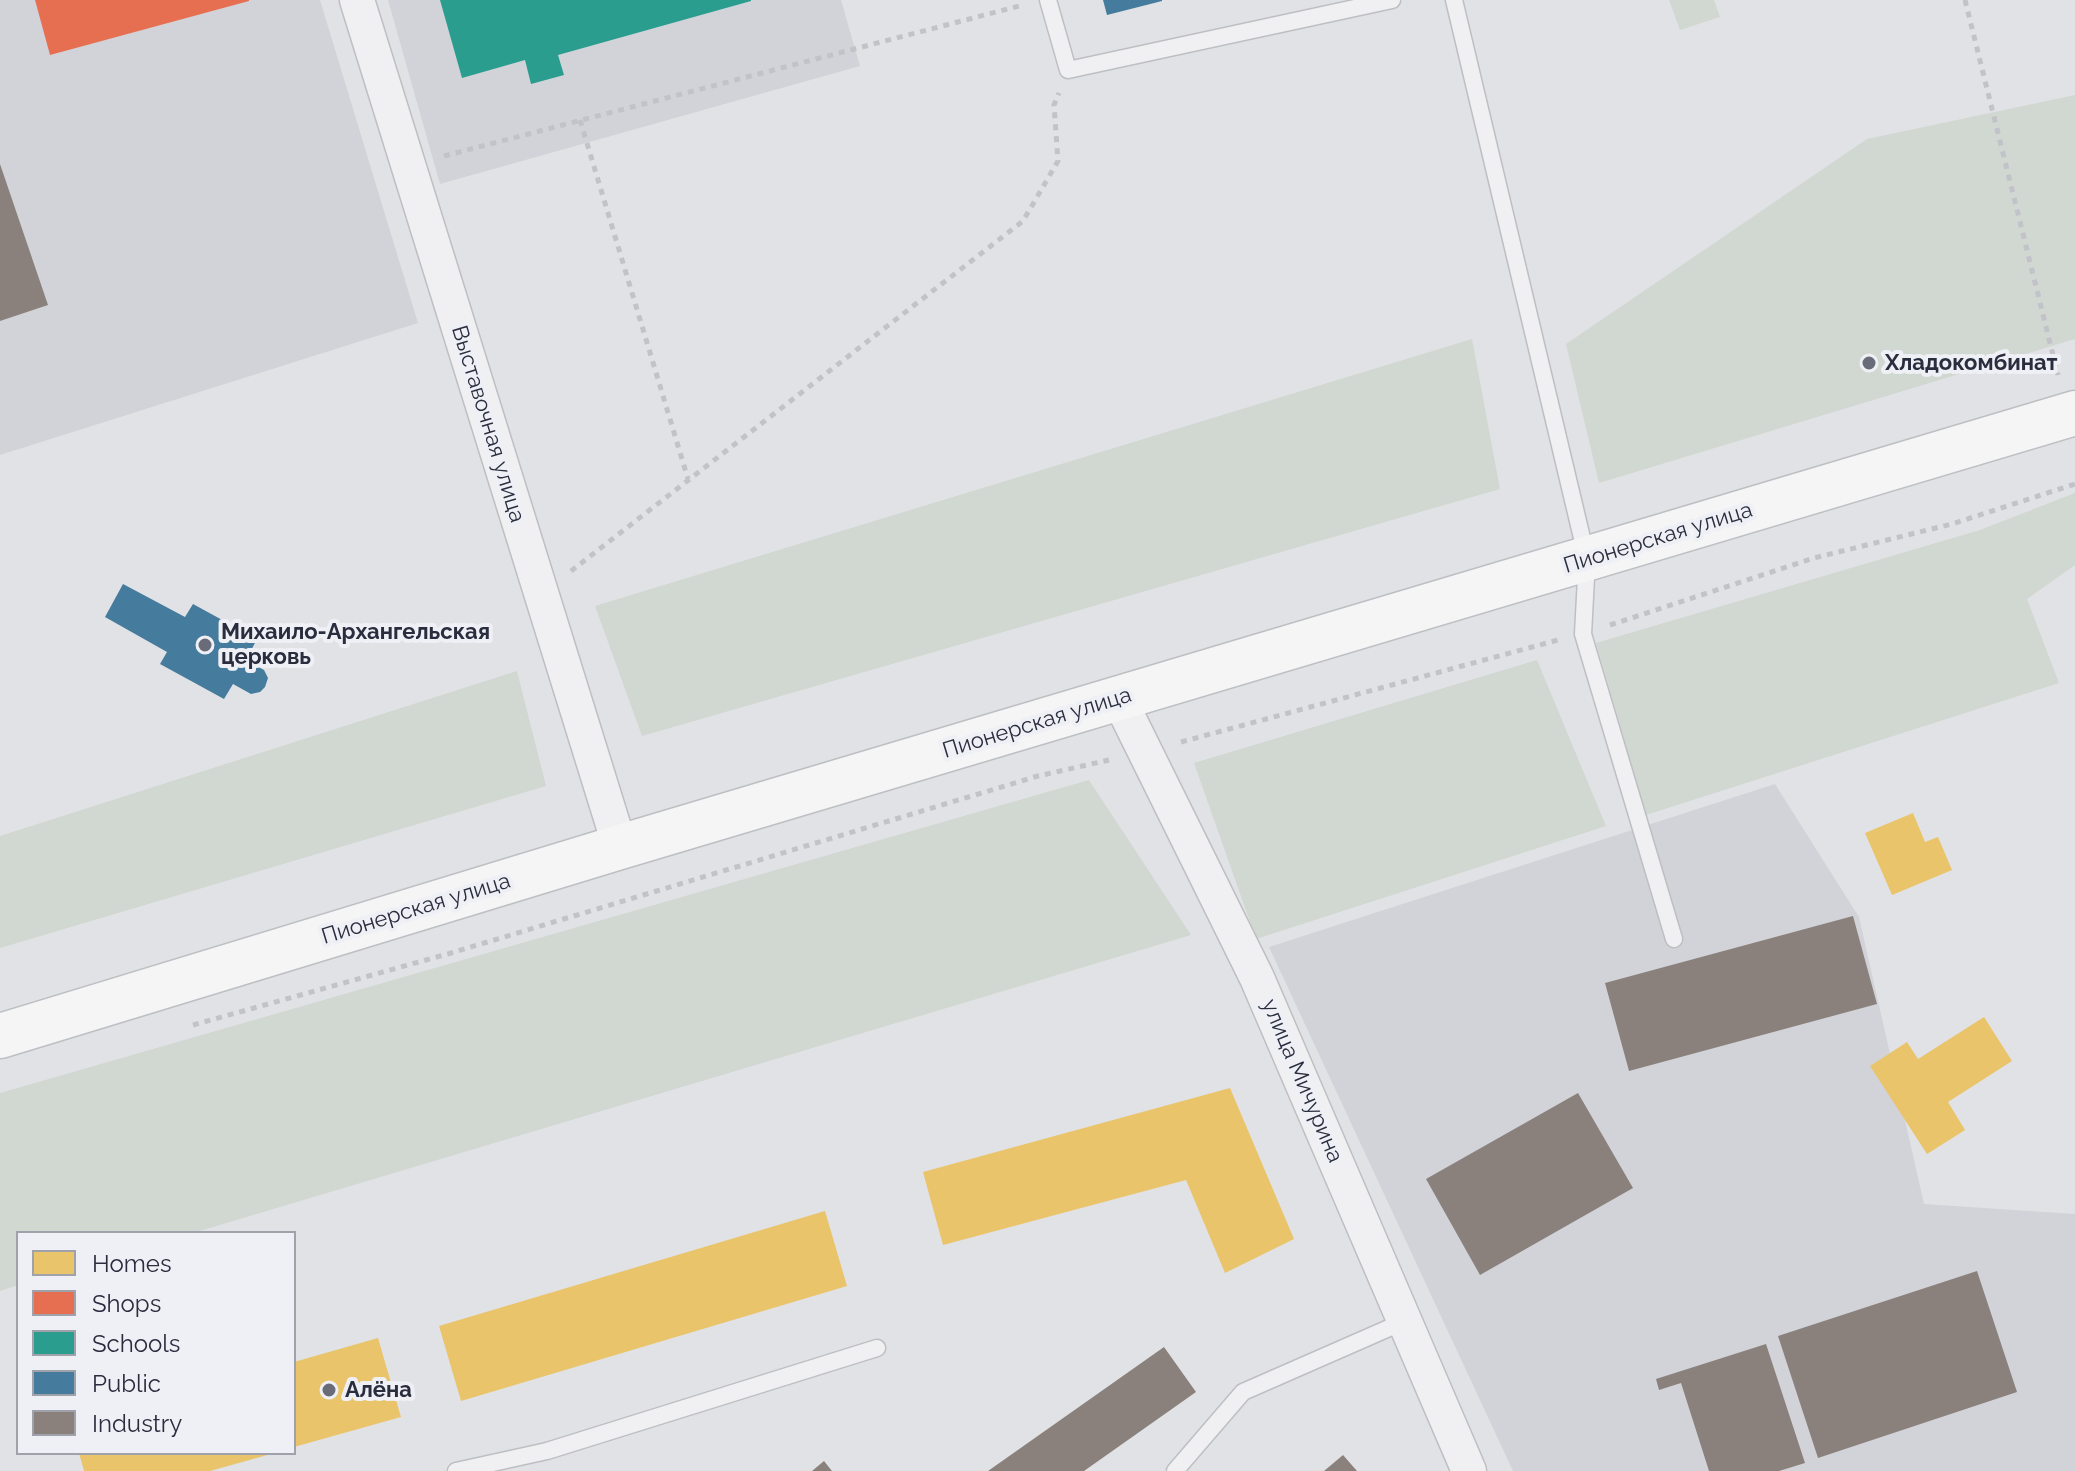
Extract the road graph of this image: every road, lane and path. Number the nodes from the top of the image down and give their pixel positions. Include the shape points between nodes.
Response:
1 (357, 0) edge
2 (1048, 0) edge
3 (1392, 0) edge
4 (1454, 0) edge
5 (1965, 0) edge
6 (1028, 4) dead end
7 (1068, 70) junction
8 (580, 120) junction
9 (408, 165) junction
10 (2072, 414) edge
11 (688, 480) junction
12 (2075, 484) edge
13 (1587, 559) junction
14 (541, 594) junction
15 (1583, 634) junction
16 (1119, 699) junction
17 (1145, 752) junction
18 (620, 847) junction
19 (1674, 939) dead end
20 (183, 1027) dead end
21 (0, 1036) edge
22 (1405, 1321) junction
23 (877, 1348) dead end
24 (497, 1467) edge
25 (456, 1471) edge
26 (1175, 1471) edge
27 (1469, 1471) edge

1 - 9 street, Выставочная улица
2 - 7 lane
3 - 7 lane
4 - 13 lane
5 - 10 path
6 - 8 path
7 - 11 path via 1054,105 1058,161 1023,221
8 - 9 path
8 - 11 path
9 - 14 street, Выставочная улица
10 - 13 main road, Пионерская улица
11 - 14 path
12 - 15 path via 1952,524 1814,558
13 - 15 lane
13 - 16 main road, Пионерская улица
14 - 18 street, Выставочная улица
15 - 17 path
15 - 19 lane
16 - 17 street, улица Мичурина
16 - 18 main road, Пионерская улица
17 - 20 path via 1038,776 451,953
17 - 22 street, улица Мичурина via 1257,978
18 - 21 main road, Пионерская улица
22 - 26 lane via 1243,1392
22 - 27 street, улица Мичурина
23 - 24 lane
24 - 25 lane

